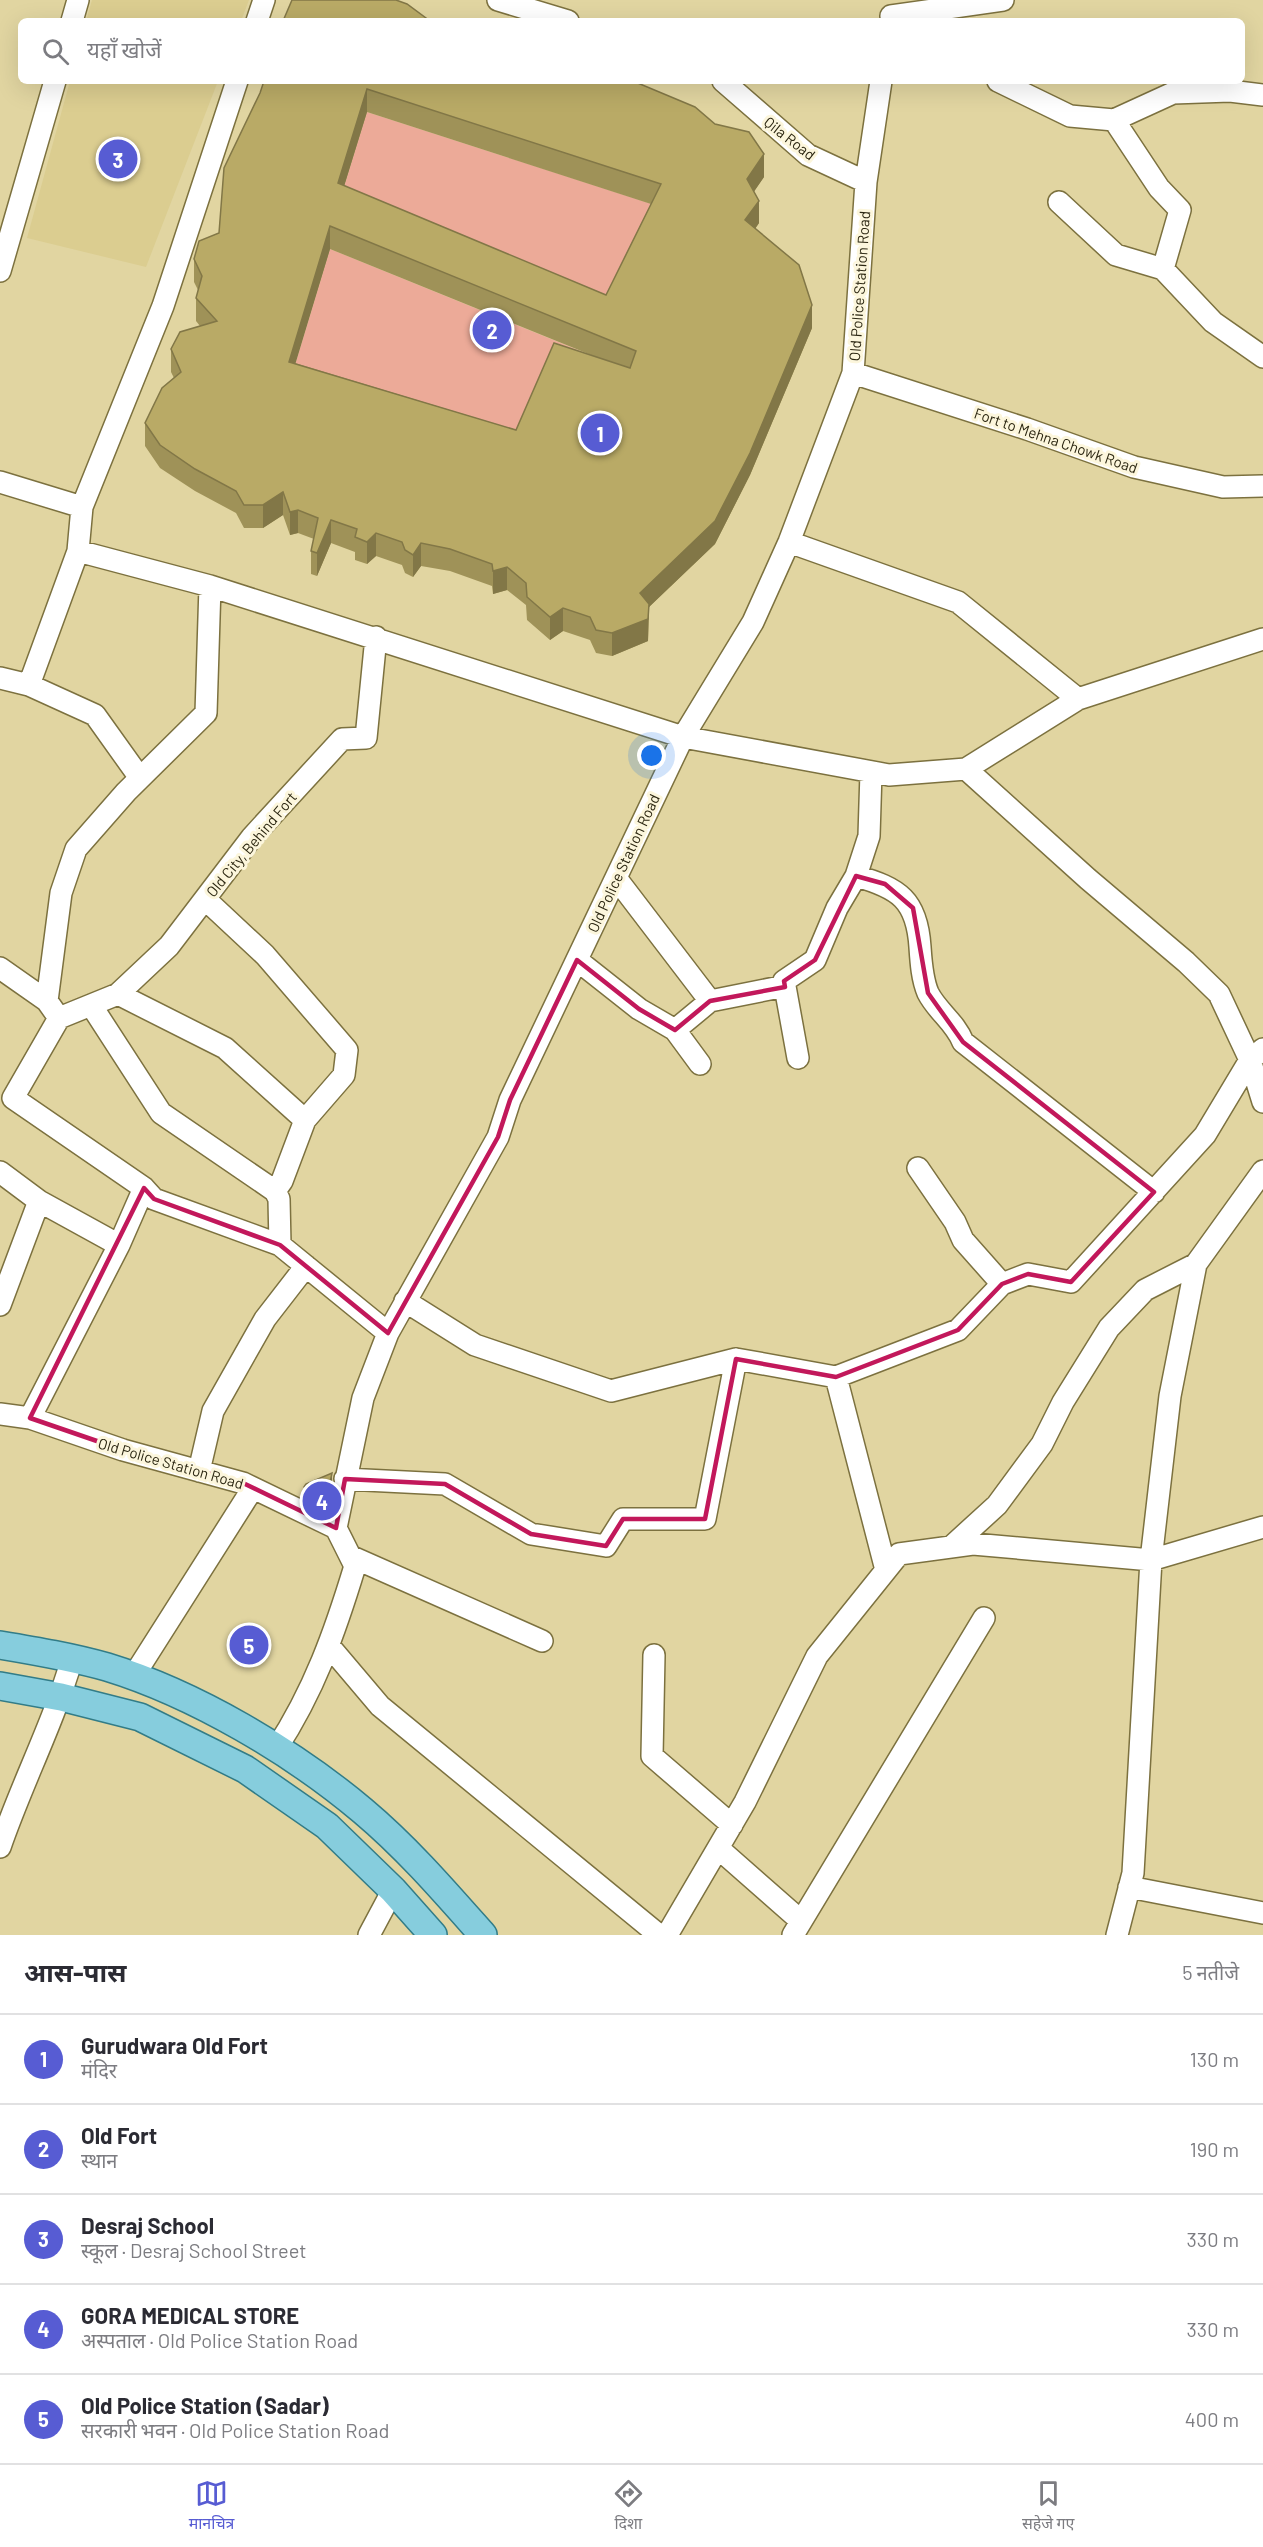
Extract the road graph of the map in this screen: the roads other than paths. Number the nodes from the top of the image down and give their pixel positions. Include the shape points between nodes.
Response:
1 (78, 0) edge
2 (264, 0) edge
3 (498, 0) edge
4 (1003, 0) edge
5 (892, 14) edge
6 (73, 18) edge
7 (258, 18) edge
8 (558, 18) edge
9 (54, 84) edge
10 (236, 84) edge
11 (726, 84) edge
12 (881, 84) edge
13 (1004, 84) edge
14 (1263, 95) edge
15 (1114, 120) junction
16 (866, 182) junction
17 (1059, 202) dead end
18 (5, 232) edge
19 (1163, 269) junction
20 (0, 271) edge
21 (1263, 357) edge
22 (853, 373) junction
23 (0, 482) edge
24 (1263, 486) edge
25 (82, 507) junction
26 (789, 542) junction
27 (78, 551) junction
28 (210, 586) junction
29 (376, 637) junction
30 (1263, 639) edge
31 (0, 678) edge
32 (29, 685) junction
33 (1078, 699) junction
34 (683, 737) junction
35 (966, 770) junction
36 (871, 772) junction
37 (140, 778) junction
38 (856, 876) junction
39 (615, 878) junction
40 (205, 899) junction
41 (577, 960) junction
42 (0, 968) edge
43 (785, 986) junction
44 (118, 994) junction
45 (710, 1001) junction
46 (91, 1005) junction
47 (53, 1010) junction
48 (675, 1029) junction
49 (1256, 1055) edge
50 (798, 1058) dead end
51 (700, 1064) dead end
52 (6, 1100) edge
53 (1263, 1102) edge
54 (305, 1120) junction
55 (918, 1168) dead end
56 (1263, 1171) edge
57 (0, 1172) edge
58 (144, 1188) junction
59 (275, 1191) junction
60 (1154, 1192) junction
61 (39, 1202) junction
62 (119, 1245) junction
63 (280, 1245) junction
64 (1196, 1264) junction
65 (306, 1266) junction
66 (1002, 1284) junction
67 (405, 1301) junction
68 (0, 1305) edge
69 (388, 1333) junction
70 (736, 1359) junction
71 (836, 1377) junction
72 (0, 1414) edge
73 (30, 1418) junction
74 (199, 1471) junction
75 (345, 1479) junction
76 (253, 1488) junction
77 (1263, 1527) edge
78 (336, 1528) junction
79 (951, 1547) junction
80 (350, 1556) junction
81 (1151, 1560) junction
82 (886, 1570) junction
83 (984, 1618) dead end
84 (542, 1641) dead end
85 (0, 1645) edge
86 (330, 1647) junction
87 (654, 1655) dead end
88 (72, 1659) junction
89 (133, 1677) junction
90 (0, 1686) edge
91 (61, 1696) junction
92 (276, 1749) junction
93 (732, 1825) junction
94 (0, 1847) edge
95 (718, 1848) junction
96 (1129, 1887) junction
97 (393, 1890) junction
98 (1263, 1913) edge
99 (797, 1928) edge
100 (369, 1935) edge
101 (433, 1935) edge
102 (483, 1935) edge
103 (659, 1935) edge
104 (667, 1935) edge
105 (1117, 1935) edge

1 - 6 street
2 - 7 street
3 - 8 street
4 - 5 street
9 - 18 street
10 - 25 street via 163,306
11 - 16 street, Qila Road via 808,155
12 - 16 street, Old Police Station Road
13 - 15 street via 1070,116
14 - 15 street via 1230,91 1173,93
15 - 19 street via 1160,188 1180,210
16 - 22 street, Old Police Station Road
17 - 19 street via 1116,255
18 - 20 street
19 - 21 street via 1213,322
22 - 24 street, Fort to Mehna Chowk Road via 1134,468 1223,487
22 - 26 street, Old Police Station Road
23 - 25 street
25 - 27 street
26 - 33 street via 958,602
26 - 34 street, Old Police Station Road via 753,622
27 - 28 street
27 - 32 street
28 - 29 street
28 - 37 street via 206,712
29 - 34 street
29 - 40 street, Old City, Behind Fort via 366,738 342,739 252,837
30 - 33 street
31 - 32 street
32 - 37 street via 95,715
33 - 35 street
34 - 36 street
34 - 39 street, Old Police Station Road
35 - 36 street via 889,775
35 - 49 street via 1219,994
36 - 38 street via 869,836
37 - 47 street via 76,849 61,893
38 - 43 street via 837,908 815,960 784,981
38 - 60 street via 885,884 913,908 928,993 963,1042
39 - 41 street, Old Police Station Road
39 - 45 street
40 - 44 street, Old City, Behind Fort via 169,946
40 - 54 street via 265,955 347,1050 344,1075
41 - 48 street via 639,1010
41 - 67 street, Old Police Station Road via 510,1100 498,1137
42 - 47 street
43 - 45 street
43 - 50 street
44 - 46 street, Old City, Behind Fort
44 - 54 street via 225,1048
45 - 48 street
46 - 47 street, Old City, Behind Fort
46 - 59 street via 161,1113
47 - 52 street
48 - 51 street
49 - 53 street
49 - 60 street via 1205,1135
52 - 58 street
54 - 59 street
55 - 66 street via 963,1240
56 - 64 street
57 - 61 street
58 - 62 street
58 - 63 street via 154,1199
59 - 63 street via 279,1199
60 - 66 street via 1071,1282 1028,1274
61 - 62 street
61 - 68 street
62 - 73 street
63 - 65 street
64 - 79 street via 1145,1290 1110,1328 1063,1402 1042,1444 997,1504
64 - 81 street via 1170,1396
65 - 69 street
65 - 74 street via 265,1319 213,1412
66 - 71 street via 958,1330
67 - 69 street, Old Police Station Road
67 - 70 street via 475,1345 611,1391
69 - 75 street, Old Police Station Road via 363,1398
70 - 71 street
70 - 75 street via 705,1520 623,1519 606,1546 531,1534 445,1484
71 - 82 street
72 - 73 street, Old Police Station Road
73 - 74 street, Old Police Station Road
74 - 76 street, Old Police Station Road
75 - 78 street, Old Police Station Road
76 - 78 street, Old Police Station Road
76 - 89 street
77 - 81 street
78 - 80 street
79 - 81 street via 973,1544
79 - 82 street via 899,1554
80 - 84 street
80 - 86 street via 355,1566
81 - 96 street via 1133,1873
82 - 93 street via 817,1656
83 - 99 street
85 - 88 main road
86 - 92 street
86 - 103 street via 380,1706
87 - 93 street via 652,1756
88 - 89 main road
88 - 91 street
89 - 92 main road via 176,1694
90 - 91 main road
91 - 94 street
91 - 97 main road via 140,1717 245,1769 327,1826
92 - 102 main road via 364,1811 427,1871
93 - 95 street
95 - 99 street
95 - 104 street
96 - 98 street
96 - 105 street
97 - 100 street
97 - 101 main road

